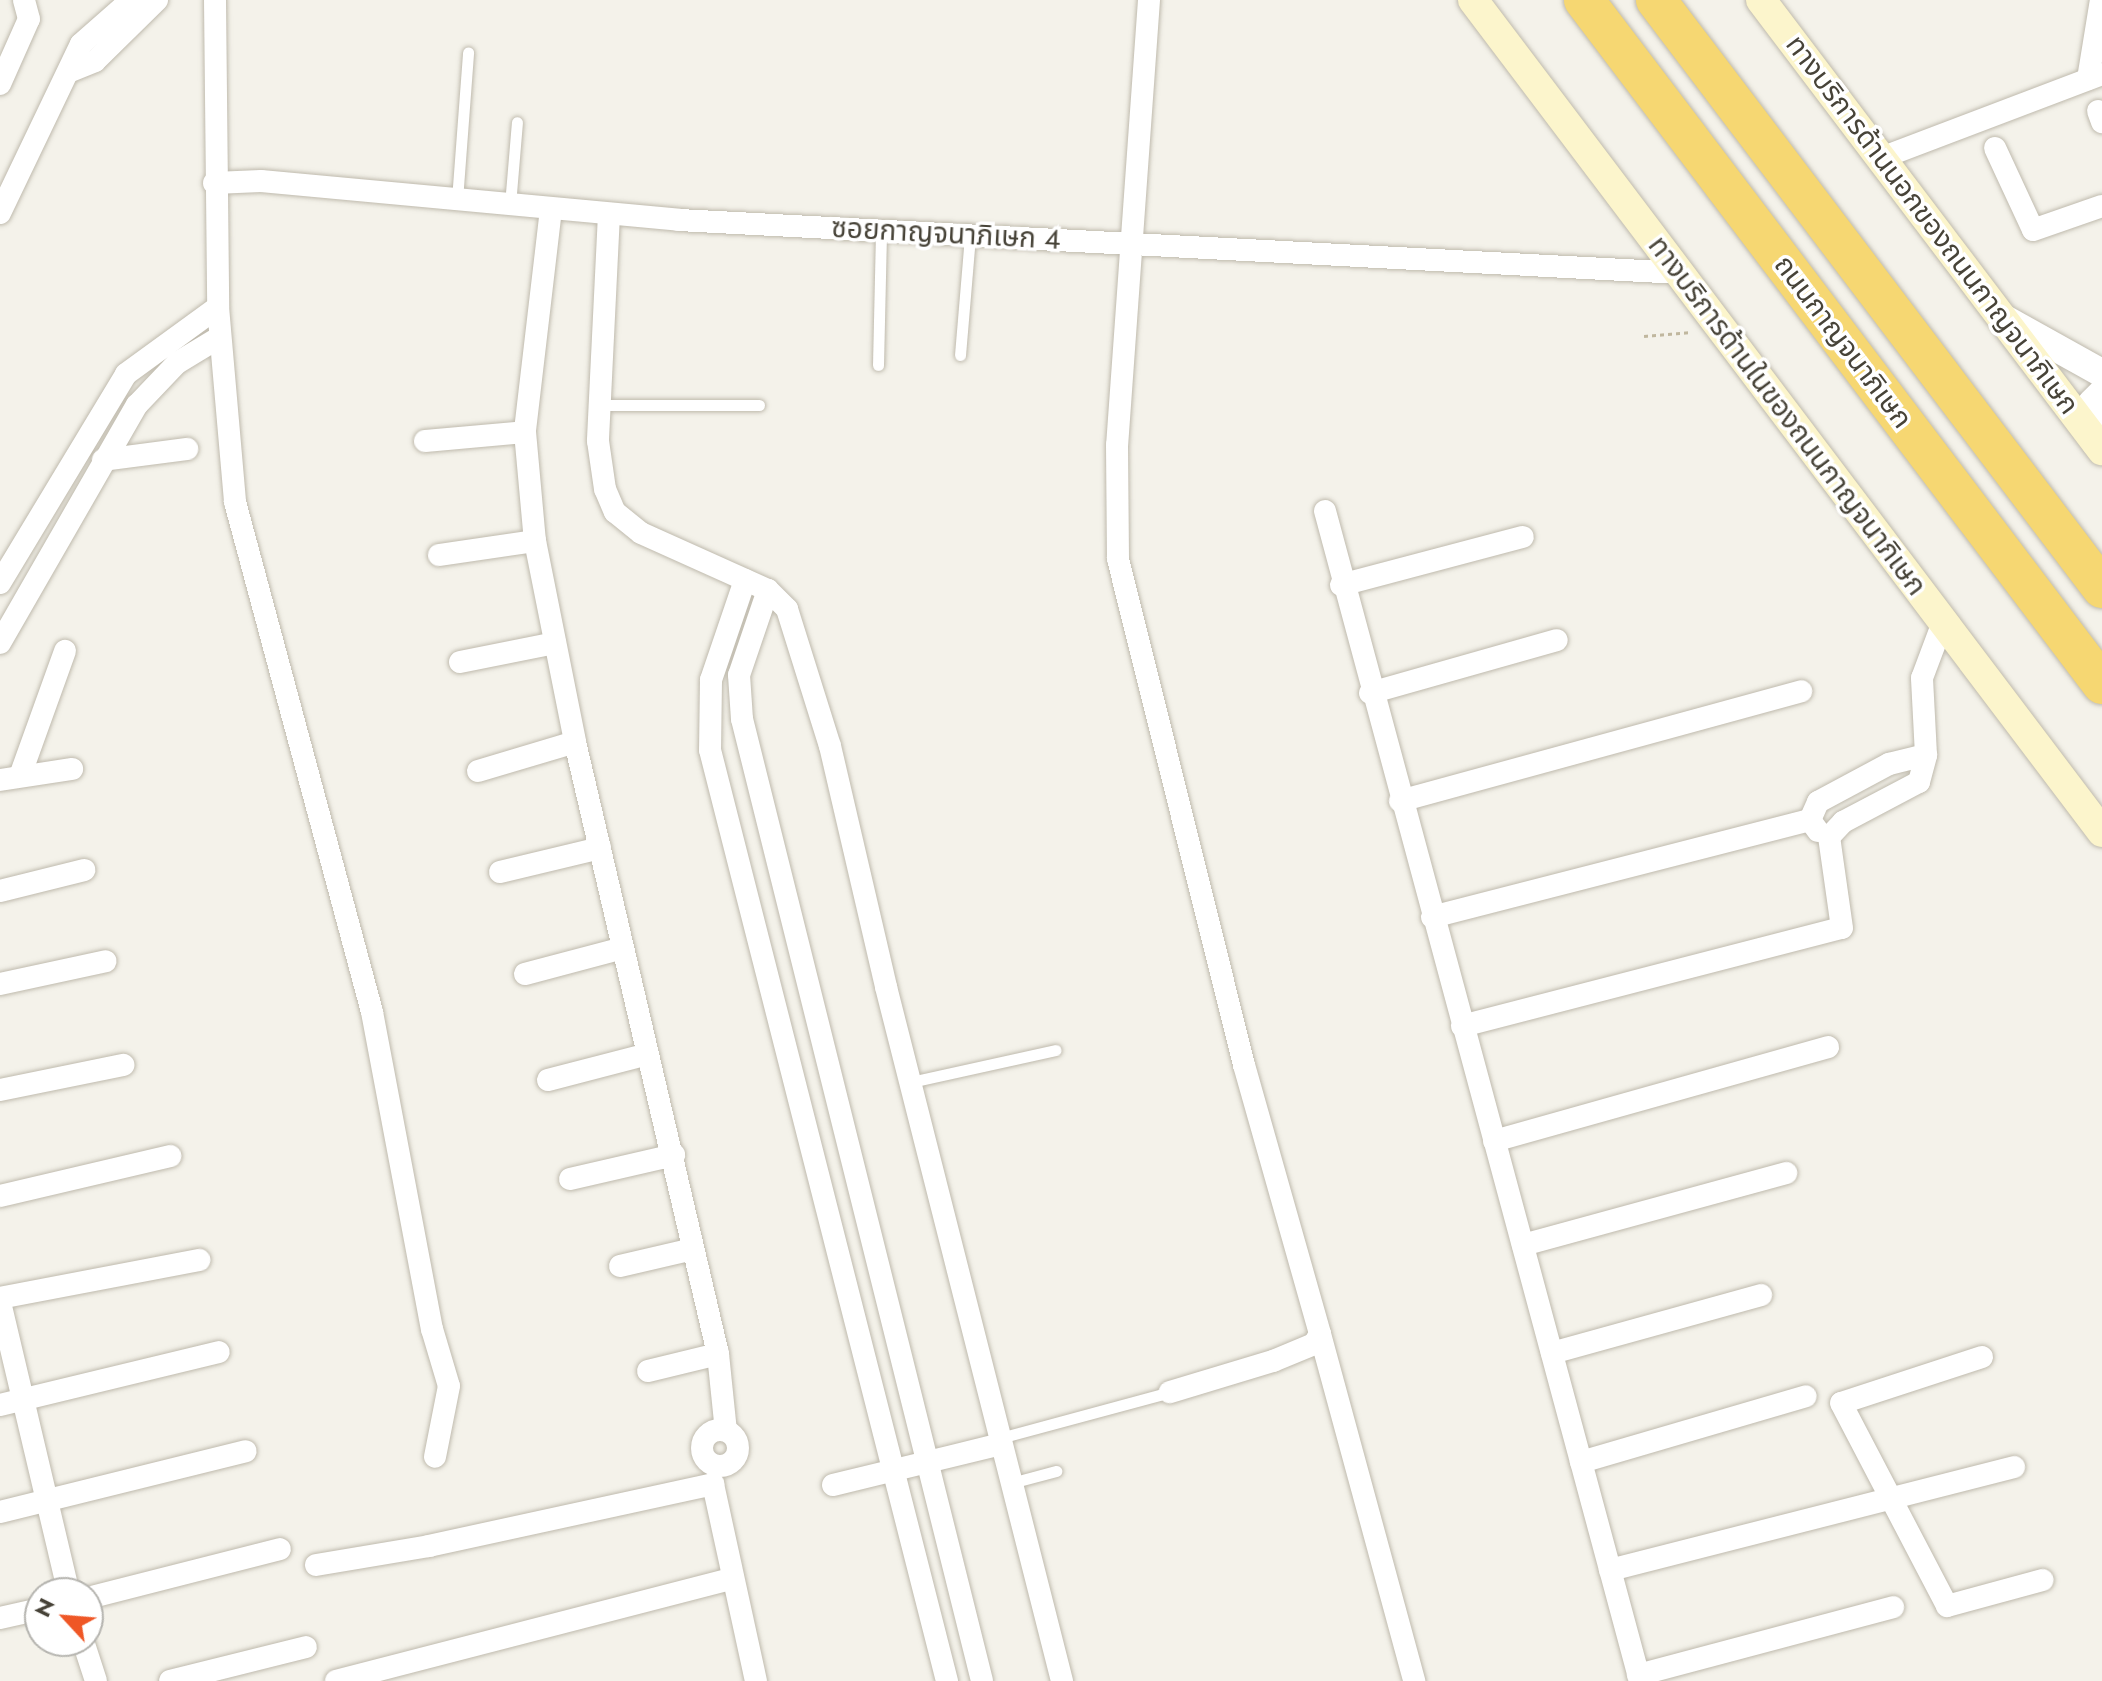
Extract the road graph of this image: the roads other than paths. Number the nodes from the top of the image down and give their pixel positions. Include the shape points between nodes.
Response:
1 (24, 0) edge
2 (131, 0) edge
3 (157, 0) edge
4 (215, 0) edge
5 (1149, 0) edge
6 (1473, 0) edge
7 (1584, 0) edge
8 (1656, 0) edge
9 (2101, 0) edge
10 (1767, 2) edge
11 (468, 52) dead end
12 (73, 70) junction
13 (2095, 76) edge
14 (0, 84) edge
15 (517, 122) dead end
16 (1995, 148) dead end
17 (1881, 158) junction
18 (214, 183) junction
19 (457, 200) junction
20 (510, 205) junction
21 (2102, 206) edge
22 (551, 209) junction
23 (0, 213) edge
24 (609, 214) junction
25 (881, 230) junction
26 (970, 235) junction
27 (1134, 244) junction
28 (1680, 273) junction
29 (218, 307) junction
30 (2003, 318) junction
31 (220, 337) junction
32 (960, 355) dead end
33 (878, 365) dead end
34 (2102, 373) edge
35 (2102, 393) edge
36 (600, 405) junction
37 (759, 405) dead end
38 (525, 432) junction
39 (425, 441) dead end
40 (2099, 446) edge
41 (187, 449) dead end
42 (103, 460) junction
43 (1325, 511) dead end
44 (1523, 537) dead end
45 (535, 541) junction
46 (439, 555) dead end
47 (745, 580) junction
48 (0, 583) edge
49 (1341, 585) junction
50 (2102, 588) edge
51 (768, 590) junction
52 (1943, 622) junction
53 (1557, 640) dead end
54 (0, 643) edge
55 (555, 643) junction
56 (65, 651) dead end
57 (460, 662) dead end
58 (2102, 684) edge
59 (1801, 691) dead end
60 (1370, 693) junction
61 (575, 742) junction
62 (1926, 755) junction
63 (72, 769) dead end
64 (478, 771) dead end
65 (10, 778) edge
66 (1400, 801) junction
67 (1810, 820) junction
68 (2102, 832) edge
69 (1829, 837) junction
70 (600, 848) junction
71 (84, 870) dead end
72 (500, 872) dead end
73 (0, 891) edge
74 (1432, 917) junction
75 (623, 948) junction
76 (106, 961) dead end
77 (525, 974) dead end
78 (0, 984) edge
79 (1462, 1026) junction
80 (1828, 1047) dead end
81 (1055, 1050) dead end
82 (648, 1054) junction
83 (123, 1065) dead end
84 (548, 1080) dead end
85 (911, 1082) junction
86 (0, 1090) edge
87 (1494, 1141) junction
88 (674, 1155) junction
89 (170, 1156) dead end
90 (1786, 1173) dead end
91 (570, 1179) dead end
92 (0, 1196) edge
93 (1523, 1245) junction
94 (693, 1249) junction
95 (199, 1260) dead end
96 (620, 1266) dead end
97 (1761, 1295) dead end
98 (0, 1300) edge
99 (1320, 1334) junction
100 (219, 1352) dead end
101 (1552, 1353) junction
102 (718, 1354) junction
103 (1982, 1357) dead end
104 (648, 1371) dead end
105 (1170, 1392) joint
106 (1806, 1396) dead end
107 (24, 1399) junction
108 (0, 1405) edge
109 (1000, 1441) junction
110 (246, 1451) dead end
111 (435, 1457) dead end
112 (928, 1462) junction
113 (1581, 1462) junction
114 (2014, 1467) dead end
115 (893, 1470) junction
116 (1056, 1471) dead end
117 (713, 1474) junction
118 (1011, 1483) junction
119 (833, 1485) dead end
120 (1892, 1498) junction
121 (47, 1499) junction
122 (938, 1503) junction
123 (903, 1509) junction
124 (0, 1512) edge
125 (280, 1549) dead end
126 (316, 1565) dead end
127 (1610, 1570) junction
128 (65, 1577) edge
129 (731, 1579) junction
130 (2043, 1580) dead end
131 (104, 1594) edge
132 (1893, 1607) dead end
133 (24, 1613) edge
134 (0, 1618) edge
135 (306, 1647) dead end
136 (88, 1657) edge
137 (1639, 1678) edge
138 (96, 1681) edge
139 (170, 1681) edge
140 (336, 1681) edge
141 (756, 1681) edge
142 (947, 1681) edge
143 (982, 1681) edge
144 (1062, 1681) edge
145 (1414, 1681) edge

1 - 14 street via 29,19
2 - 12 street via 81,44
3 - 12 street via 95,61
4 - 18 street
5 - 27 street
6 - 28 main road, ทางบริการด้านในของถนนกาญจนาภิเษก
7 - 58 highway, ถนนกาญจนาภิเษก
8 - 50 highway, ถนนกาญจนาภิเษก
9 - 13 street
10 - 17 main road, ทางบริการด้านนอกของถนนกาญจนาภิเษก
11 - 19 lane
12 - 23 street
13 - 17 street
15 - 20 lane
16 - 21 street via 2033,230
17 - 30 main road, ทางบริการด้านนอกของถนนกาญจนาภิเษก
18 - 19 street, ซอยกาญจนาภิเษก 4 via 261,181
18 - 29 street
19 - 20 street, ซอยกาญจนาภิเษก 4
20 - 22 street, ซอยกาญจนาภิเษก 4
22 - 24 street, ซอยกาญจนาภิเษก 4
22 - 38 street
24 - 25 street, ซอยกาญจนาภิเษก 4
24 - 36 street
25 - 26 street, ซอยกาญจนาภิเษก 4
25 - 33 lane
26 - 27 street, ซอยกาญจนาภิเษก 4
26 - 32 lane
27 - 28 street, ซอยกาญจนาภิเษก 4
27 - 99 street via 1117,445 1118,559 1244,1065
28 - 52 main road, ทางบริการด้านในของถนนกาญจนาภิเษก
29 - 31 street
29 - 48 street via 126,374
30 - 34 street
30 - 40 main road, ทางบริการด้านนอกของถนนกาญจนาภิเษก
31 - 42 street via 177,363 137,405
31 - 111 street via 235,502 372,1012 432,1329 449,1386
35 - 40 street via 2092,403
36 - 37 lane
36 - 47 street via 605,489 615,512 641,533
38 - 39 street
38 - 45 street
41 - 42 street
42 - 54 street
43 - 49 street
44 - 49 street
45 - 46 street
45 - 55 street
47 - 51 street
47 - 115 street via 711,680 710,750
49 - 60 street
51 - 85 street via 787,609 830,746
51 - 112 street via 739,675 742,719
52 - 62 street via 1922,678
52 - 68 main road, ทางบริการด้านในของถนนกาญจนาภิเษก
53 - 60 street
55 - 57 street
55 - 61 street
56 - 65 street
59 - 66 street
60 - 66 street
61 - 64 street
61 - 70 street
62 - 67 street via 1889,764 1825,798
62 - 69 street via 1919,782 1843,822
63 - 65 street
66 - 74 street
67 - 69 street
67 - 74 street
69 - 79 street via 1842,928
70 - 72 street
70 - 75 street
71 - 73 street
74 - 79 street
75 - 77 street
75 - 82 street
76 - 78 street
79 - 87 street
80 - 87 street
81 - 85 lane
82 - 84 street
82 - 88 street
83 - 86 street
85 - 109 street
87 - 93 street
88 - 91 street
88 - 94 street
89 - 92 street
90 - 93 street
93 - 101 street
94 - 96 street
94 - 102 street
95 - 98 street
97 - 101 street
98 - 107 street
99 - 105 street via 1314,1344 1273,1361
99 - 145 street
100 - 107 street
101 - 113 street
102 - 104 street
102 - 117 street via 726,1431 709,1434 703,1441
103 - 120 street via 1841,1403
105 - 109 lane
106 - 113 street
107 - 108 street
107 - 121 street
109 - 112 street
109 - 118 street
110 - 121 street
112 - 115 street
112 - 122 street
113 - 127 street
114 - 120 street
115 - 119 street
115 - 123 street
116 - 118 lane
117 - 126 street via 429,1546
117 - 129 street
118 - 144 street
120 - 127 street
120 - 130 street via 1947,1606
121 - 124 street
121 - 128 street
122 - 123 street
122 - 143 street
123 - 142 street
125 - 131 street
127 - 137 street
129 - 140 street
129 - 141 street
132 - 137 street
133 - 134 street
135 - 139 street
136 - 138 street

